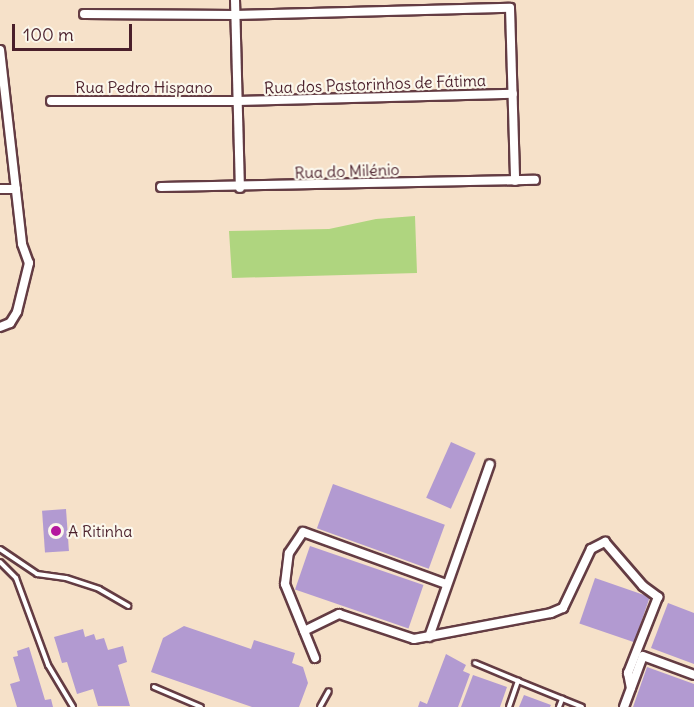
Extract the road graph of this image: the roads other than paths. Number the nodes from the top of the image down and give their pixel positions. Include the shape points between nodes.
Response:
1 (235, 0) edge
2 (84, 14) dead end
3 (235, 15) junction
4 (0, 50) edge
5 (513, 94) junction
6 (2, 101) edge
7 (51, 101) dead end
8 (238, 101) junction
9 (535, 180) dead end
10 (515, 181) junction
11 (161, 187) dead end
12 (240, 188) junction
13 (0, 189) edge
14 (16, 189) junction
15 (0, 327) edge
16 (490, 464) dead end
17 (0, 549) edge
18 (0, 562) edge
19 (446, 584) junction
20 (128, 606) dead end
21 (304, 631) junction
22 (429, 637) junction
23 (315, 658) dead end
24 (475, 663) dead end
25 (694, 675) edge
26 (518, 681) junction
27 (154, 687) dead end
28 (631, 688) junction
29 (329, 691) dead end
30 (562, 699) junction
31 (73, 707) edge
32 (201, 707) edge
33 (320, 707) edge
34 (509, 707) edge
35 (560, 707) edge
36 (582, 707) edge
37 (624, 707) edge

1 - 3 street
2 - 3 street
3 - 5 street via 510,8
3 - 8 street
4 - 6 street
5 - 8 street, Rua dos Pastorinhos de Fátima
5 - 10 street
6 - 14 street
7 - 8 street, Rua Pedro Hispano
8 - 12 street
9 - 10 street, Rua do Milénio
10 - 12 street, Rua do Milénio
11 - 12 street, Rua do Milénio
13 - 14 street
14 - 15 street via 22,243 29,263 24,296 14,318
16 - 19 street
17 - 20 lane via 37,574 55,575 99,589
18 - 31 lane via 16,578 48,665
19 - 21 street via 303,532 295,540 284,570 285,584
19 - 22 street
21 - 22 street via 339,614 407,638
21 - 23 street
22 - 28 street via 490,627 563,608 591,549 604,542 658,597 628,673
24 - 26 lane
25 - 28 street via 643,656
26 - 30 lane
26 - 34 lane
27 - 32 lane
28 - 37 street
29 - 33 lane
30 - 35 lane
30 - 36 lane

